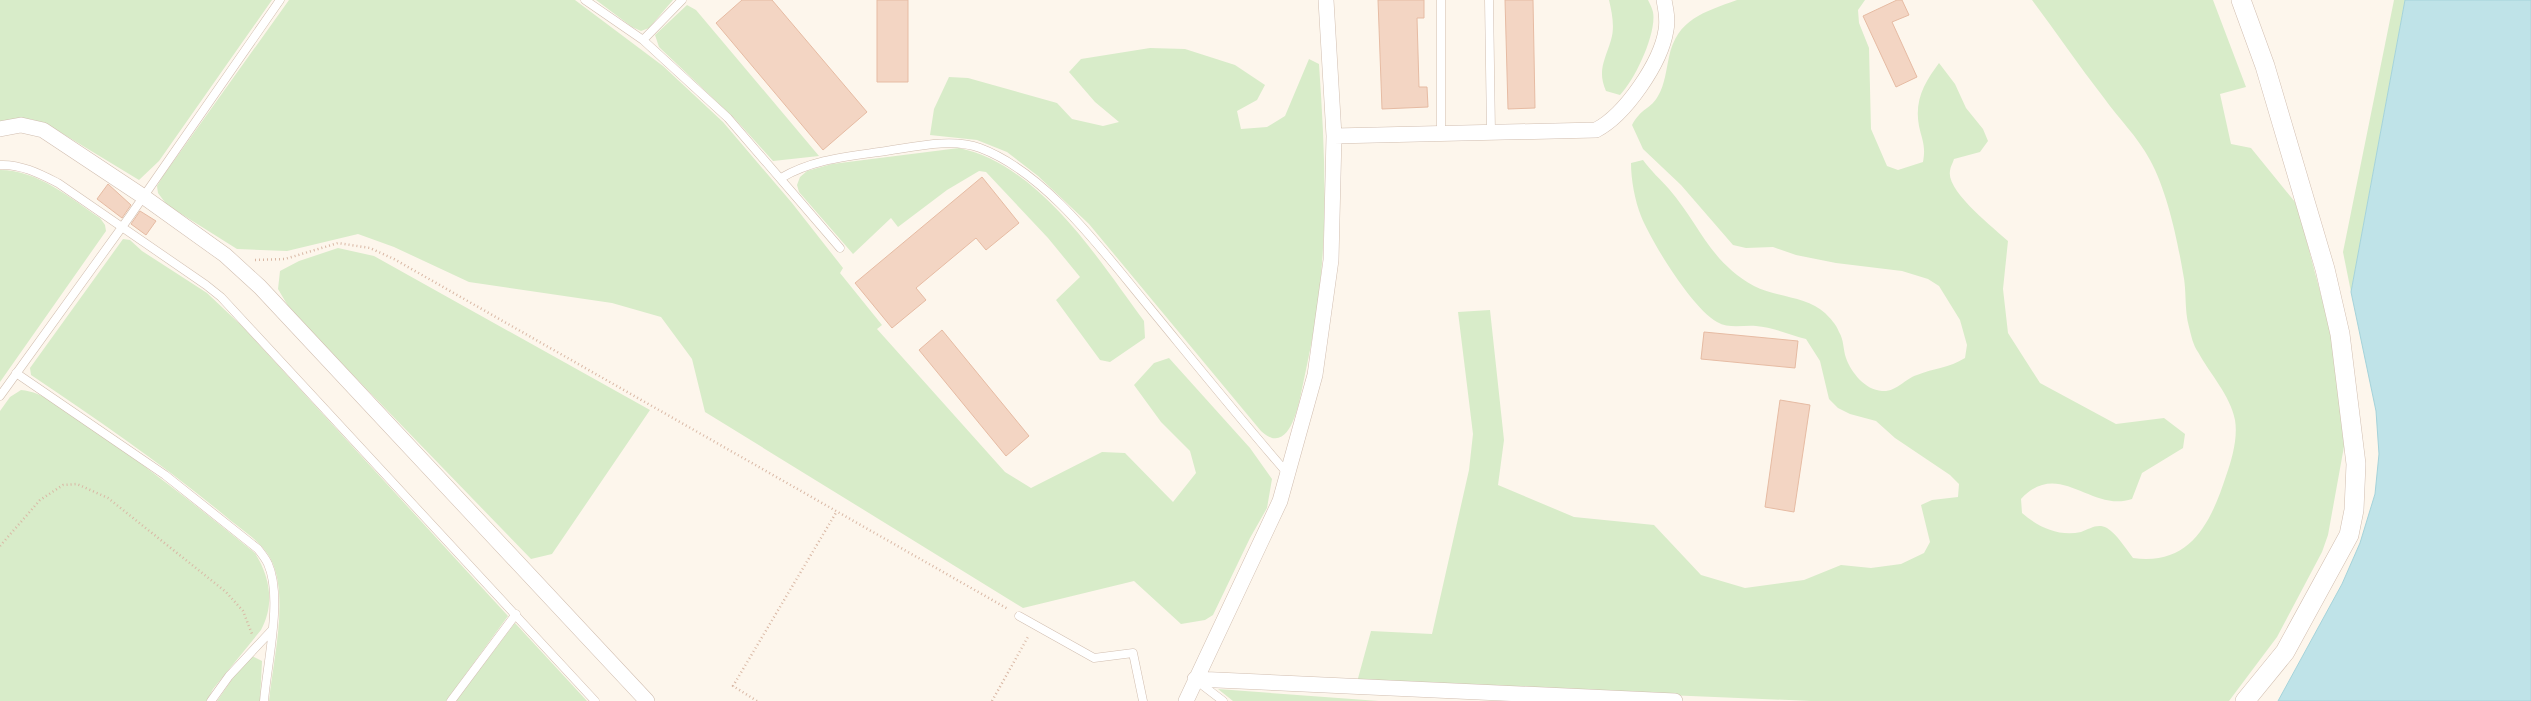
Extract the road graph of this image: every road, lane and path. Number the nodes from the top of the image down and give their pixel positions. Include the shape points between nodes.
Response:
1 (280, 0) edge
2 (585, 0) edge
3 (682, 0) edge
4 (1326, 0) edge
5 (1441, 0) edge
6 (1489, 0) edge
7 (1664, 0) edge
8 (2241, 0) edge
9 (643, 40) junction
10 (0, 129) edge
11 (1441, 132) junction
12 (1491, 132) junction
13 (1334, 136) junction
14 (0, 165) edge
15 (781, 178) junction
16 (144, 197) junction
17 (122, 227) junction
18 (840, 248) dead end
19 (232, 262) junction
20 (16, 373) junction
21 (0, 396) edge
22 (1288, 474) junction
23 (837, 511) junction
24 (0, 546) edge
25 (516, 614) junction
26 (1019, 616) joint
27 (1034, 624) junction
28 (272, 630) junction
29 (256, 645) junction
30 (268, 656) junction
31 (1195, 679) junction
32 (211, 701) edge
33 (264, 701) edge
34 (451, 701) edge
35 (595, 701) edge
36 (647, 701) edge
37 (757, 701) edge
38 (992, 701) edge
39 (1143, 701) edge
40 (1186, 701) edge
41 (1223, 701) edge
42 (1675, 701) edge
43 (2245, 701) edge

1 - 16 lane
2 - 9 lane
3 - 9 lane
4 - 13 street
5 - 11 lane
6 - 12 lane
7 - 12 street via 1666,30 1659,53 1640,87 1608,124 1596,130
8 - 43 street via 2265,66 2326,269 2340,334 2356,464 2354,510 2349,535 2285,652
9 - 15 lane via 728,118
10 - 16 street via 21,125 43,130
11 - 12 street
11 - 13 street
13 - 22 street via 1331,260 1315,375
14 - 17 lane via 34,171 58,183
15 - 18 lane
15 - 22 lane via 800,167 828,159 948,144 978,147 1004,159 1036,182 1083,227
16 - 17 lane
16 - 19 street
17 - 20 lane
17 - 25 lane via 221,297
19 - 23 path via 285,259 338,243 370,248 407,266
19 - 36 street via 260,287
20 - 21 lane
20 - 28 lane via 165,475 258,549 268,564 274,586
22 - 31 street via 1280,501
23 - 26 path
23 - 37 path via 733,686
24 - 29 path via 40,500 63,485 77,484 108,498 226,592 243,611
25 - 34 lane
25 - 35 lane
26 - 27 lane
27 - 38 path
27 - 39 lane via 1094,658 1133,653
28 - 29 lane
28 - 30 lane
29 - 30 lane via 264,645
29 - 32 lane
30 - 33 lane
31 - 40 street
31 - 41 lane
31 - 42 street

